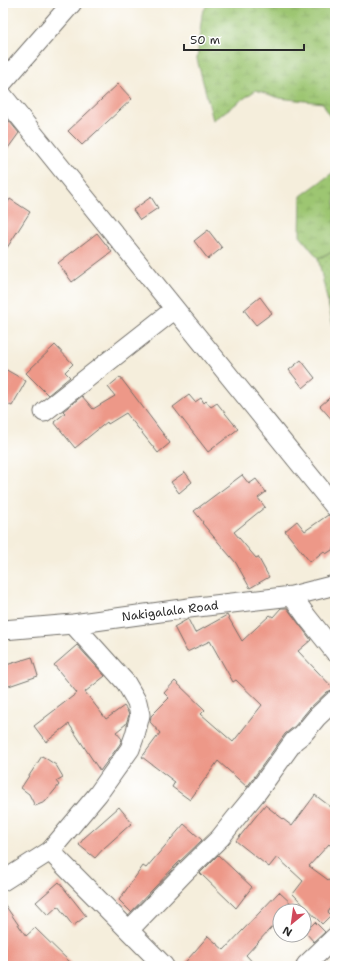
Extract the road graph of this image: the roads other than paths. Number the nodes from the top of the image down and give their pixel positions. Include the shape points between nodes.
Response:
1 (72, 3) edge
2 (3, 82) edge
3 (3, 96) edge
4 (175, 309) junction
5 (44, 412) dead end
6 (335, 507) edge
7 (335, 585) edge
8 (292, 596) junction
9 (73, 624) junction
10 (3, 630) edge
11 (335, 652) edge
12 (335, 700) edge
13 (50, 852) junction
14 (3, 882) edge
15 (129, 930) junction
16 (335, 936) edge
17 (306, 965) dead end
18 (164, 966) edge

1 - 2 street
3 - 4 street
4 - 5 street
4 - 6 street
7 - 8 street, Nakigalala Road
8 - 9 street, Nakigalala Road
8 - 11 street
9 - 10 street, Nakigalala Road
9 - 13 street via 126,683 137,702 140,715 130,749 98,794
12 - 15 street via 304,734 294,741 220,838
13 - 14 street
13 - 15 street
15 - 18 street
16 - 17 street

